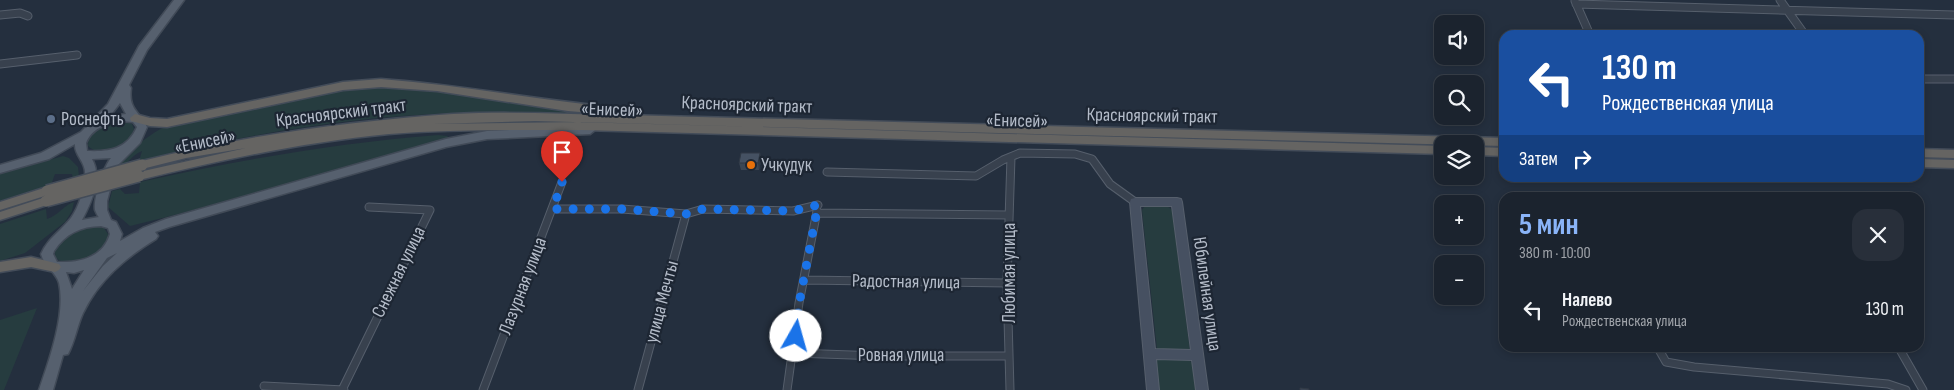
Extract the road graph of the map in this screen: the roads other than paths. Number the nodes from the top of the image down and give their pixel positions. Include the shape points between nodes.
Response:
1 (179, 0) edge
2 (1780, 0) edge
3 (1575, 2) edge
4 (1787, 9) junction
5 (0, 15) edge
6 (1954, 15) edge
7 (28, 16) dead end
8 (1588, 30) edge
9 (1802, 30) edge
10 (77, 55) dead end
11 (0, 64) edge
12 (130, 71) junction
13 (1924, 79) edge
14 (1954, 79) edge
15 (135, 118) junction
16 (717, 121) junction
17 (635, 128) junction
18 (85, 134) junction
19 (1499, 142) edge
20 (128, 146) junction
21 (1434, 150) edge
22 (1484, 151) edge
23 (1499, 152) edge
24 (1924, 153) edge
25 (1954, 154) edge
26 (86, 155) junction
27 (1011, 157) junction
28 (1924, 163) edge
29 (1954, 164) edge
30 (0, 169) edge
31 (140, 170) junction
32 (827, 172) dead end
33 (562, 182) dead end
34 (46, 196) junction
35 (1135, 202) junction
36 (226, 205) junction
37 (0, 206) edge
38 (369, 207) dead end
39 (553, 209) junction
40 (817, 213) junction
41 (686, 214) junction
42 (1009, 215) junction
43 (0, 216) edge
44 (107, 223) junction
45 (60, 236) junction
46 (105, 252) junction
47 (0, 267) edge
48 (55, 267) junction
49 (805, 280) junction
50 (1008, 283) junction
51 (68, 335) junction
52 (1660, 352) edge
53 (1901, 352) edge
54 (794, 353) junction
55 (1150, 354) junction
56 (1198, 355) junction
57 (1009, 356) junction
58 (264, 386) dead end
59 (46, 390) edge
60 (54, 390) edge
61 (343, 390) edge
62 (483, 390) edge
63 (638, 390) edge
64 (787, 390) edge
65 (1010, 390) edge
66 (1153, 390) edge
67 (1202, 390) edge
68 (1906, 390) edge
69 (1923, 390) edge

1 - 12 main road via 148,39
2 - 4 street
3 - 4 street
3 - 8 street
4 - 6 street
4 - 9 street
5 - 7 street via 20,13
10 - 11 street
12 - 15 main road via 124,99
12 - 18 main road via 115,104
13 - 14 street
15 - 16 highway via 167,123 334,88 381,82 568,107
15 - 18 main road via 110,119
15 - 20 main road via 142,127 141,133
16 - 19 highway, Красноярский тракт
16 - 31 highway, Красноярский тракт via 535,117 401,122 265,139 186,154
17 - 21 highway, «Енисей»
17 - 31 highway, «Енисей» via 471,126 392,131 260,148
17 - 36 main road via 487,135 388,158
18 - 26 main road via 80,144
18 - 30 main road via 45,156
20 - 26 main road via 106,156
20 - 44 main road via 112,165 101,201
22 - 23 highway
24 - 25 highway
26 - 45 main road via 91,170 84,203 75,220
27 - 32 street via 976,176
27 - 35 street via 1020,153 1052,153 1092,159 1110,184
27 - 42 street, Любимая улица
28 - 29 highway
31 - 34 highway, «Енисей», bridge
33 - 39 street, Лазурная улица
34 - 37 highway
34 - 43 highway, «Енисей»
35 - 55 main road
35 - 56 main road, Юбилейная улица via 1177,202
36 - 46 main road via 166,223
36 - 51 main road via 167,228 121,256 88,291
38 - 61 street, Снежная улица via 430,210
39 - 41 street via 622,209
39 - 62 street, Лазурная улица
40 - 41 street via 818,205 793,211 703,209
40 - 42 street
40 - 49 street
41 - 63 street, улица Мечты
42 - 50 street, Любимая улица
44 - 45 main road via 79,225
44 - 46 main road via 116,234
45 - 48 main road via 48,254 48,260
46 - 48 main road via 85,265
46 - 51 main road via 73,298
47 - 48 highway via 31,262
48 - 59 main road via 65,280 67,293
49 - 50 street, Радостная улица
49 - 54 street
50 - 57 street, Любимая улица
51 - 60 main road
52 - 68 street via 1666,362 1708,369 1888,384
53 - 69 street
54 - 57 street, Ровная улица
54 - 64 street
55 - 56 main road
55 - 66 main road
56 - 67 main road, Юбилейная улица
57 - 65 street, Любимая улица
58 - 61 street

